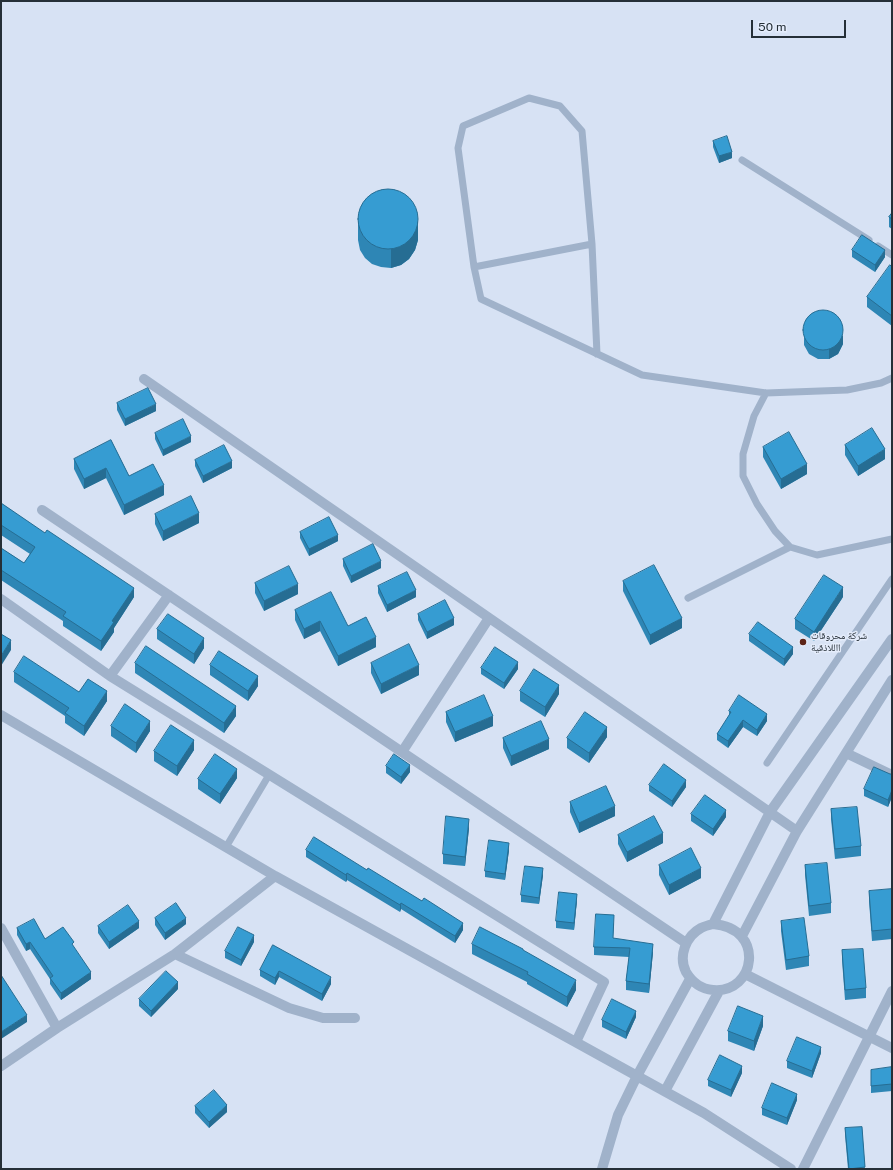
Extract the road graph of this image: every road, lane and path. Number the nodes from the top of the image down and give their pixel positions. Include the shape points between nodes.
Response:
1 (742, 160) dead end
2 (592, 244) junction
3 (892, 255) edge
4 (474, 266) junction
5 (597, 354) junction
6 (892, 378) edge
7 (144, 379) dead end
8 (766, 392) junction
9 (42, 510) dead end
10 (892, 539) edge
11 (790, 546) junction
12 (892, 579) edge
13 (169, 595) junction
14 (688, 598) dead end
15 (1, 599) edge
16 (489, 618) junction
17 (892, 639) edge
18 (110, 676) junction
19 (892, 680) edge
20 (1, 715) edge
21 (402, 752) junction
22 (846, 753) junction
23 (767, 763) dead end
24 (269, 775) junction
25 (892, 775) edge
26 (770, 812) junction
27 (797, 831) junction
28 (226, 847) junction
29 (275, 876) junction
30 (713, 924) junction
31 (1, 928) edge
32 (742, 936) junction
33 (686, 943) junction
34 (175, 954) junction
35 (745, 974) junction
36 (690, 979) junction
37 (719, 991) junction
38 (892, 991) edge
39 (355, 1018) dead end
40 (57, 1028) junction
41 (869, 1037) junction
42 (576, 1042) junction
43 (892, 1048) edge
44 (1, 1066) edge
45 (637, 1076) junction
46 (665, 1092) junction
47 (602, 1169) edge
48 (791, 1169) edge
49 (803, 1169) edge

1 - 3 lane
2 - 4 lane
2 - 4 lane via 582,131 560,106 529,98 463,126 458,148
2 - 5 lane
4 - 5 lane via 481,299
5 - 8 lane via 642,375
6 - 8 lane via 847,390
7 - 16 street
8 - 11 lane via 754,416 743,454 743,476 775,531
9 - 13 street
10 - 11 lane via 817,555
11 - 14 lane
12 - 23 lane
13 - 18 street
13 - 21 street
15 - 18 street
16 - 21 street
16 - 26 street
17 - 26 street
18 - 24 street
19 - 22 street
20 - 28 street
21 - 33 street
22 - 25 street
22 - 27 street
24 - 28 lane
24 - 42 street via 604,982
26 - 27 street
26 - 30 street
27 - 32 street
28 - 29 street
29 - 34 street
29 - 42 street
30 - 32 street via 724,925
30 - 33 street via 702,927
31 - 40 street
32 - 35 street via 749,954
33 - 36 street via 683,961
34 - 39 street via 289,1008 323,1018
34 - 40 street
35 - 37 street via 729,988
35 - 41 street
36 - 37 street via 698,986
36 - 45 street
37 - 46 street
38 - 41 street
40 - 44 street
41 - 43 street
41 - 49 street
42 - 45 street
45 - 46 street
45 - 47 street via 618,1115
46 - 48 street via 704,1113

